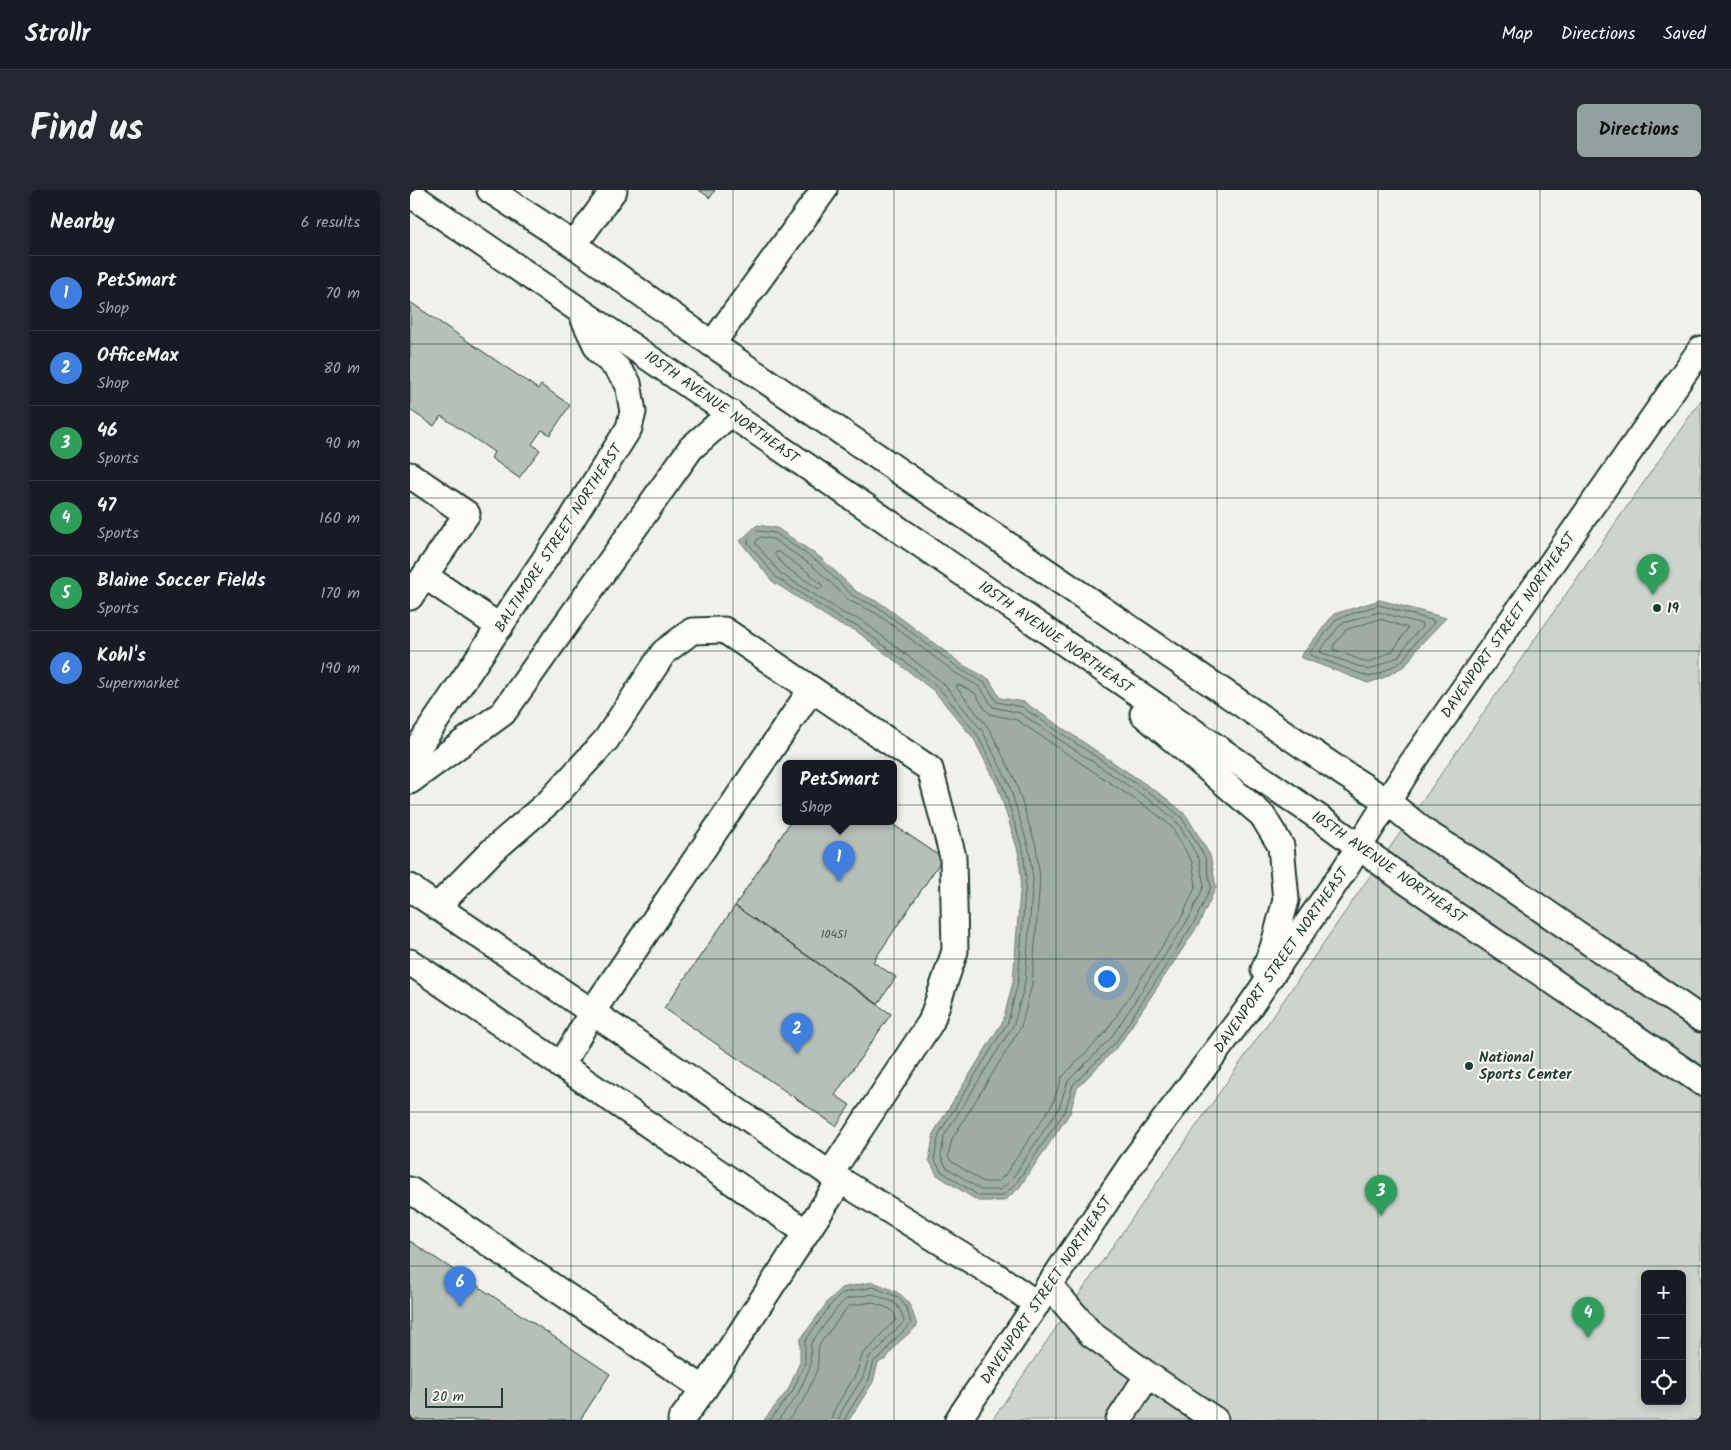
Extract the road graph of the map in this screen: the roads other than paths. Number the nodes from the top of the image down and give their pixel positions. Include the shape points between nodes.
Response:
1 (490, 190) edge
2 (614, 190) edge
3 (824, 190) edge
4 (410, 194) edge
5 (574, 245) junction
6 (580, 309) junction
7 (712, 344) junction
8 (1701, 349) edge
9 (731, 413) junction
10 (410, 476) edge
11 (425, 576) junction
12 (410, 598) edge
13 (500, 627) junction
14 (1044, 629) junction
15 (811, 690) junction
16 (410, 759) edge
17 (410, 781) edge
18 (1388, 802) junction
19 (1360, 848) junction
20 (412, 893) edge
21 (437, 907) junction
22 (410, 962) edge
23 (1248, 1009) junction
24 (592, 1012) junction
25 (1701, 1019) edge
26 (562, 1066) junction
27 (1701, 1082) edge
28 (835, 1178) junction
29 (410, 1190) edge
30 (806, 1232) junction
31 (1043, 1294) junction
32 (1148, 1376) junction
33 (704, 1388) junction
34 (681, 1420) edge
35 (958, 1420) edge
36 (1119, 1420) edge
37 (1215, 1420) edge

1 - 5 street
2 - 5 street
3 - 7 street
4 - 6 street, 105TH AVENUE NORTHEAST
5 - 7 street
6 - 9 street, 105TH AVENUE NORTHEAST
6 - 13 street, BALTIMORE STREET NORTHEAST via 600,351 628,383 633,412 629,428
7 - 18 street
8 - 18 street, DAVENPORT STREET NORTHEAST
9 - 14 street, 105TH AVENUE NORTHEAST
9 - 17 street via 691,448 503,713
10 - 11 street via 467,514
11 - 12 street
11 - 13 street
13 - 16 street, BALTIMORE STREET NORTHEAST
14 - 19 street, 105TH AVENUE NORTHEAST
14 - 23 street via 1262,815 1281,846 1286,900 1273,948
15 - 21 street via 724,630 692,631 664,652 606,740 550,801 491,852
15 - 24 street
15 - 28 street via 930,769 953,857 955,951 931,1022
18 - 19 street, DAVENPORT STREET NORTHEAST
18 - 25 street via 1425,832
19 - 23 street, DAVENPORT STREET NORTHEAST
19 - 27 street, 105TH AVENUE NORTHEAST
20 - 21 street
21 - 24 street
22 - 26 street
23 - 31 street, DAVENPORT STREET NORTHEAST via 1137,1156
24 - 26 street
24 - 28 street
26 - 30 street
28 - 30 street
28 - 31 street via 995,1275
29 - 33 street
30 - 33 street
31 - 32 street
31 - 35 street, DAVENPORT STREET NORTHEAST
32 - 36 street
32 - 37 street
33 - 34 street

